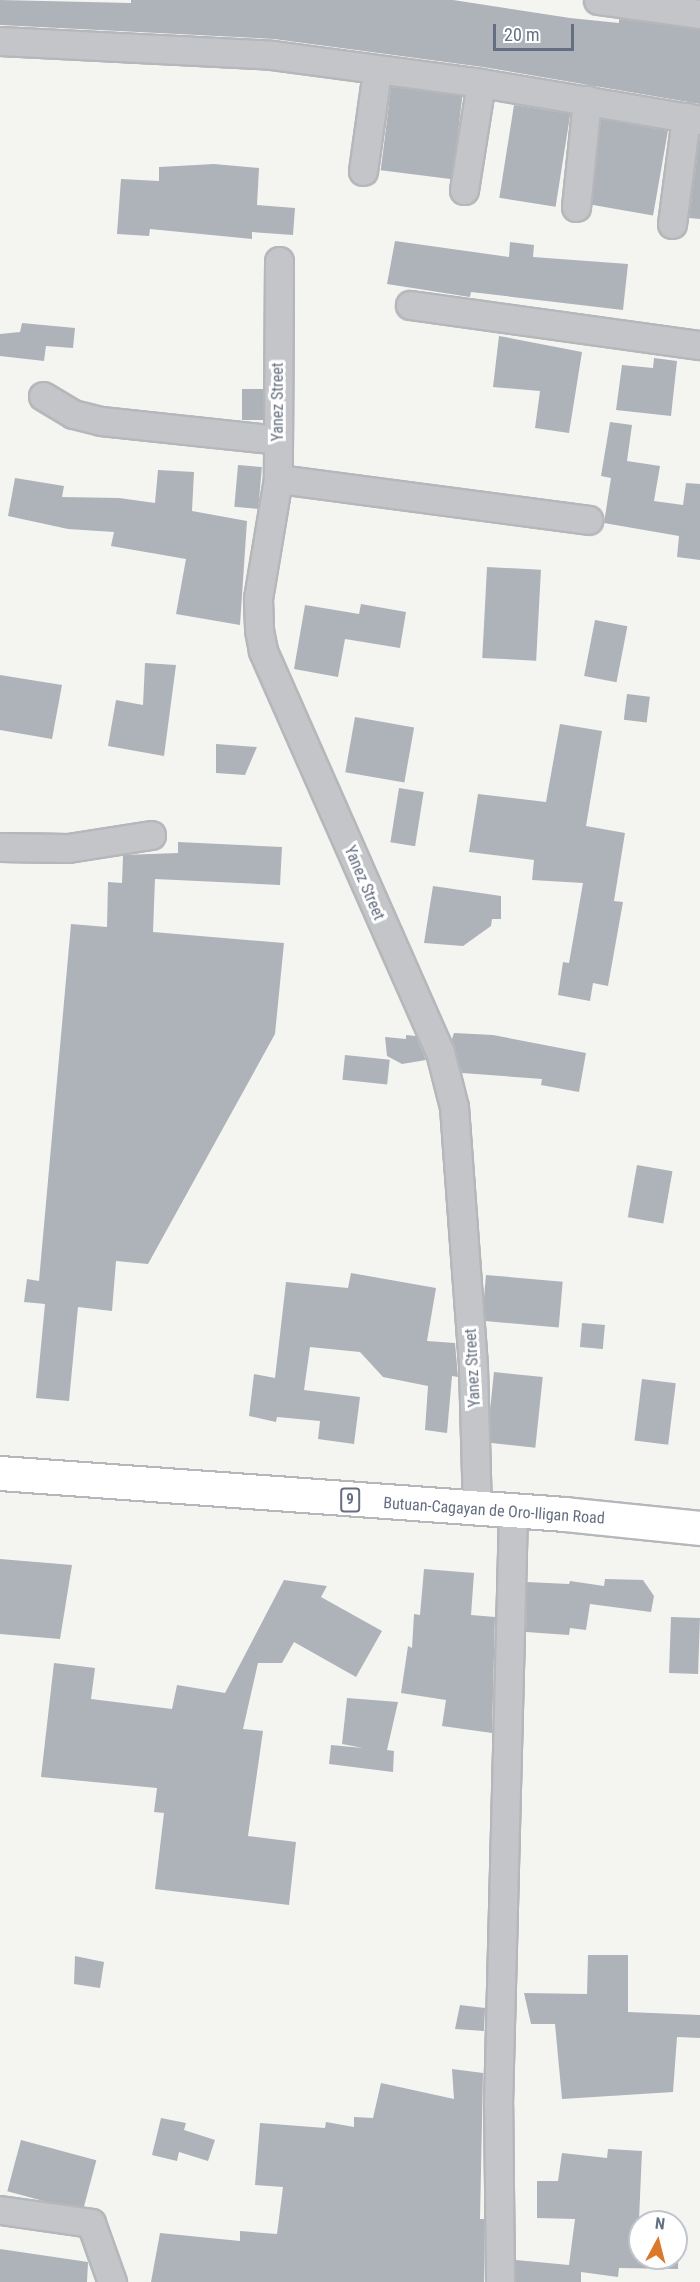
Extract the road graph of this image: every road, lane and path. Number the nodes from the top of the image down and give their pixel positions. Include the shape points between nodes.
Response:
1 (598, 0) edge
2 (700, 14) edge
3 (0, 41) edge
4 (377, 72) junction
5 (481, 83) junction
6 (588, 100) junction
7 (693, 119) edge
8 (363, 171) dead end
9 (464, 190) dead end
10 (576, 207) dead end
11 (672, 224) dead end
12 (279, 261) dead end
13 (410, 306) dead end
14 (700, 345) edge
15 (43, 396) dead end
16 (278, 440) junction
17 (278, 479) junction
18 (588, 520) dead end
19 (151, 835) dead end
20 (0, 846) edge
21 (0, 1473) edge
22 (477, 1509) junction
23 (513, 1511) junction
24 (700, 1528) edge
25 (0, 2210) edge
26 (112, 2282) edge
27 (500, 2282) edge

1 - 2 street
3 - 4 street via 272,55
4 - 5 street
4 - 8 street
5 - 6 street
5 - 9 street
6 - 7 street
6 - 10 street
7 - 11 street
12 - 16 street, Yanez Street
13 - 14 street
15 - 16 street via 73,414 101,421
16 - 17 street, Yanez Street
17 - 18 street
17 - 22 street, Yanez Street via 258,599 263,651 440,1052 454,1107 473,1367
19 - 20 street via 68,848
21 - 22 highway, Butuan-Cagayan de Oro-Iligan Road / 9
22 - 23 highway, Butuan-Cagayan de Oro-Iligan Road / 9
23 - 24 highway, Butuan-Cagayan de Oro-Iligan Road / 9
23 - 27 street via 498,2105
25 - 26 street via 91,2223

